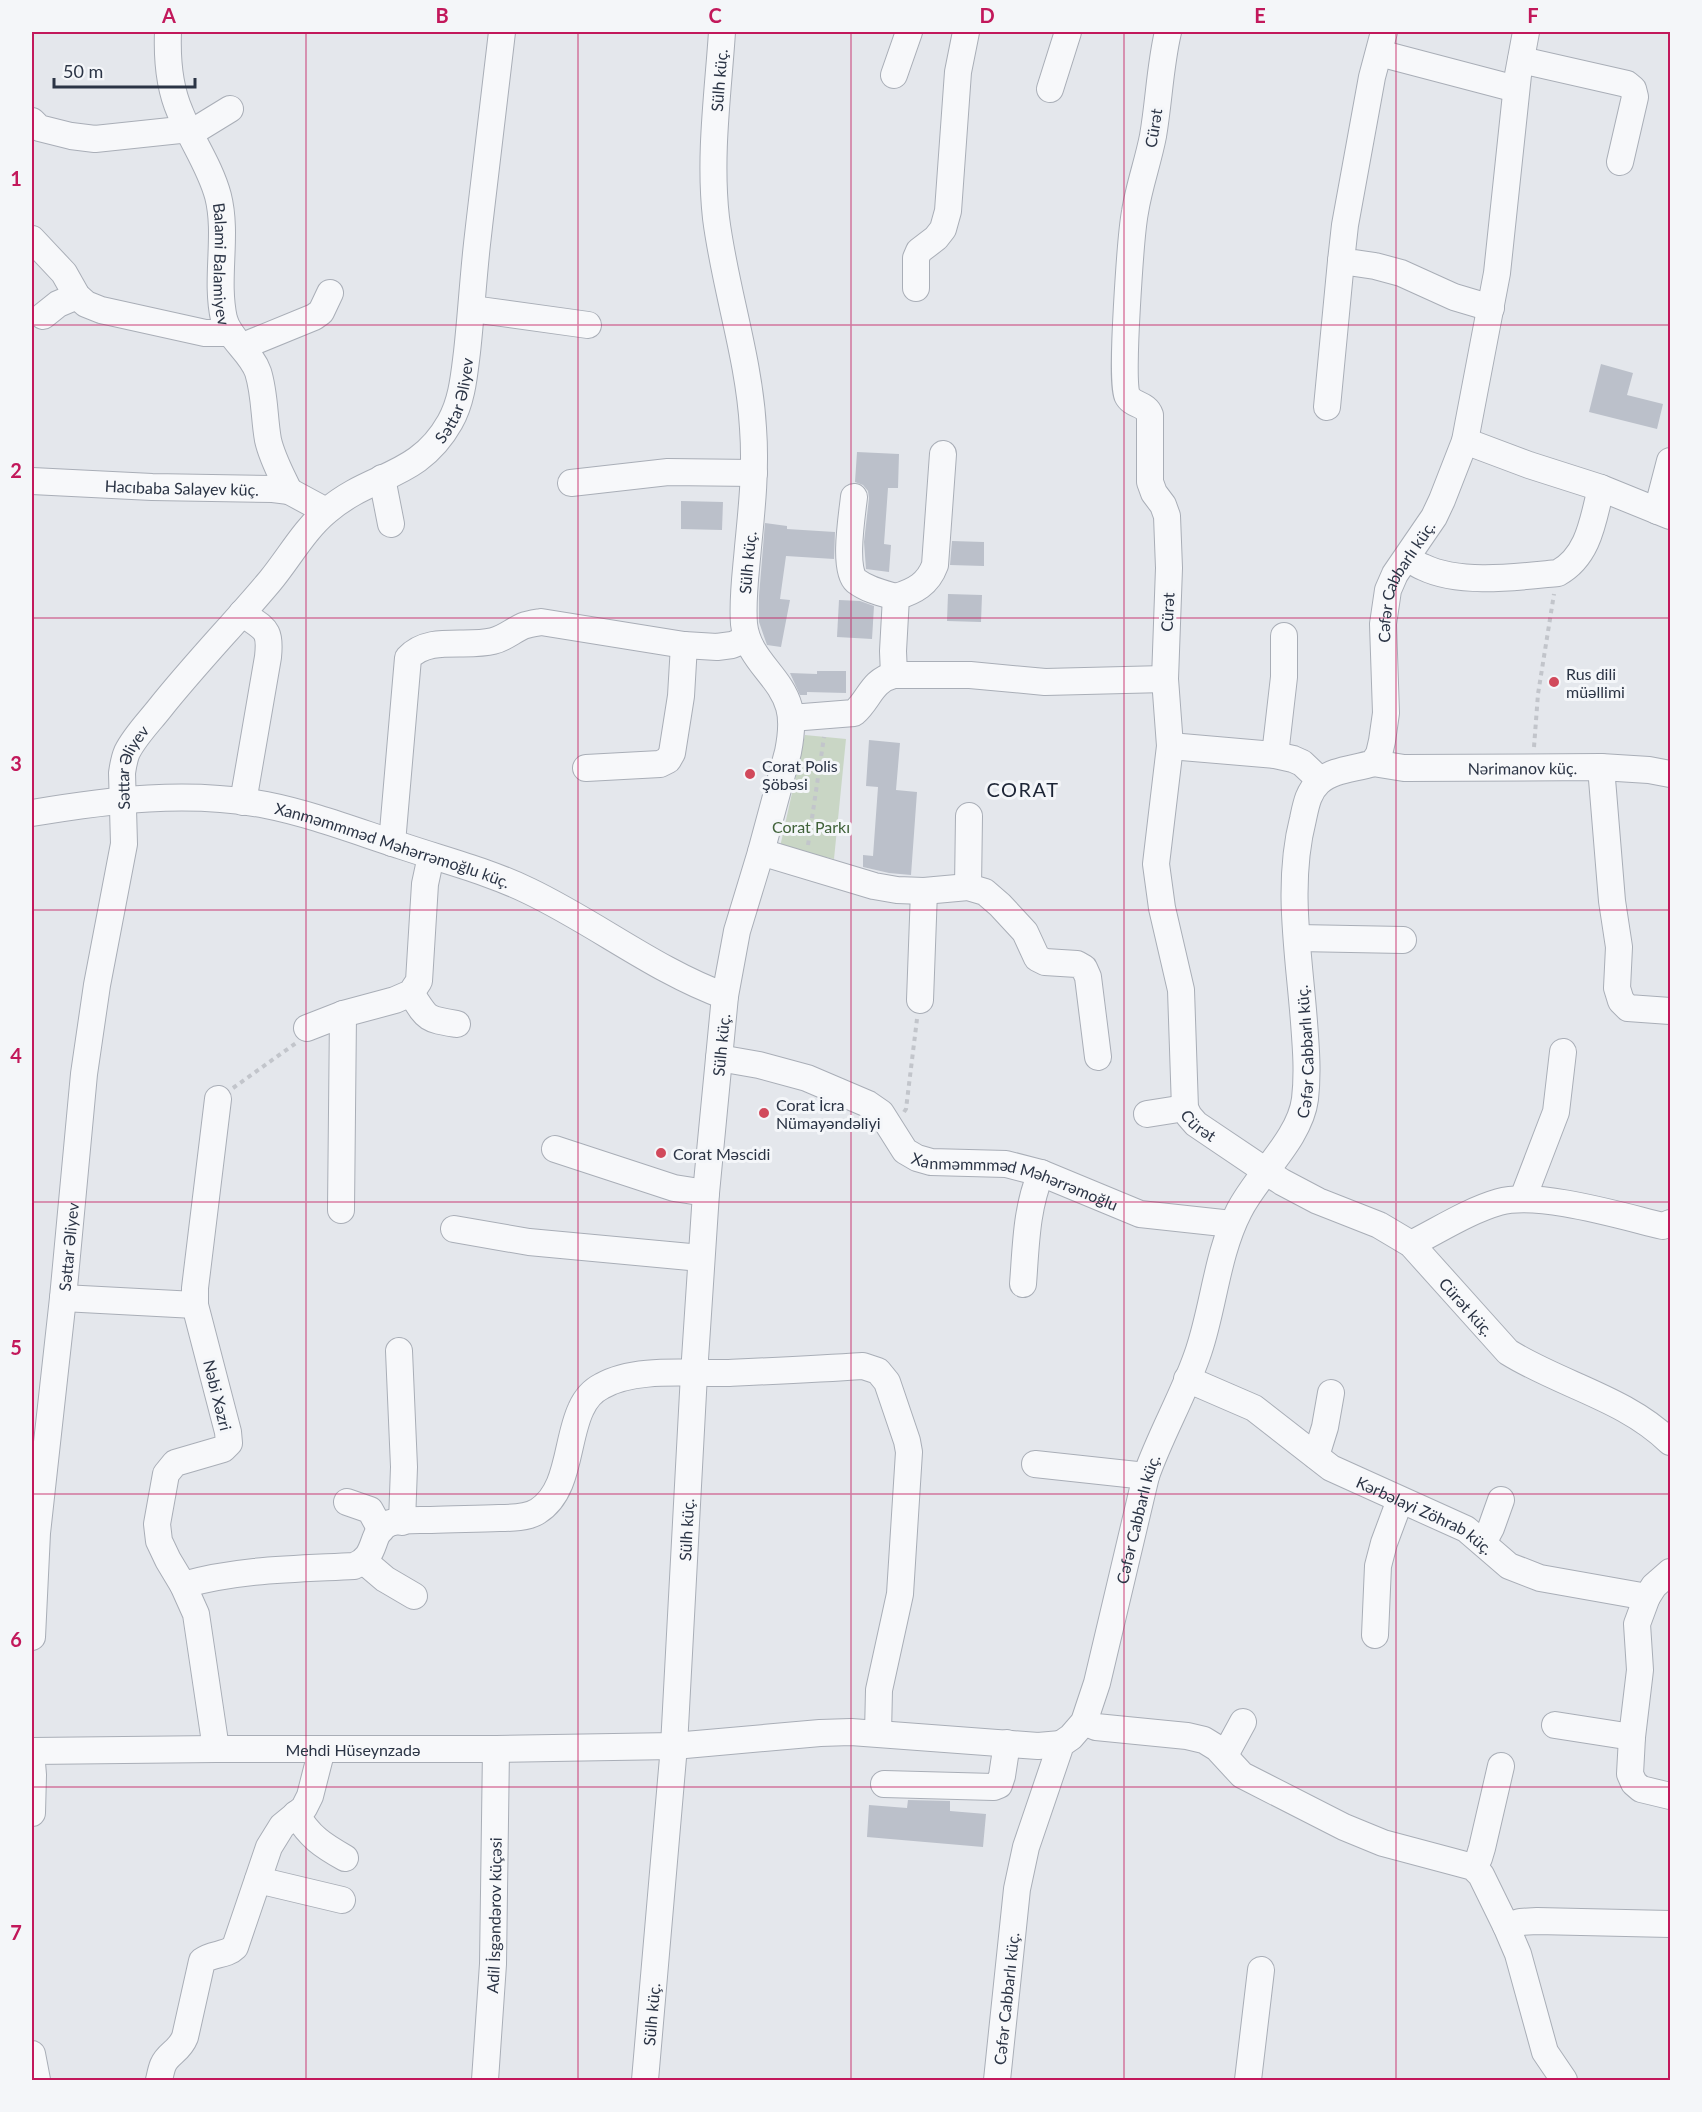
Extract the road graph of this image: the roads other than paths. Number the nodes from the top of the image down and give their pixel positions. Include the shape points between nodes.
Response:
1 (168, 32) edge
2 (502, 32) edge
3 (722, 32) edge
4 (909, 32) edge
5 (966, 32) edge
6 (1068, 32) edge
7 (1168, 32) edge
8 (1526, 32) edge
9 (1382, 42) edge
10 (1521, 60) junction
11 (894, 75) dead end
12 (1516, 89) junction
13 (1050, 90) dead end
14 (230, 109) dead end
15 (32, 121) edge
16 (189, 130) junction
17 (1620, 162) dead end
18 (32, 239) edge
19 (1341, 261) junction
20 (916, 288) dead end
21 (330, 293) dead end
22 (77, 296) junction
23 (1491, 308) junction
24 (472, 309) junction
25 (43, 316) dead end
26 (588, 325) dead end
27 (237, 340) junction
28 (1327, 407) dead end
29 (1465, 441) junction
30 (943, 454) dead end
31 (1671, 461) edge
32 (754, 473) junction
33 (382, 478) junction
34 (32, 481) edge
35 (572, 483) dead end
36 (1601, 488) junction
37 (289, 490) junction
38 (854, 497) dead end
39 (326, 511) junction
40 (1664, 513) edge
41 (391, 524) dead end
42 (1407, 557) junction
43 (896, 597) junction
44 (242, 613) junction
45 (1284, 636) dead end
46 (747, 639) junction
47 (684, 645) junction
48 (894, 675) junction
49 (1165, 679) junction
50 (791, 718) junction
51 (1170, 746) junction
52 (1275, 755) junction
53 (1373, 763) junction
54 (1601, 767) junction
55 (586, 768) dead end
56 (1671, 774) edge
57 (1320, 780) junction
58 (123, 799) junction
59 (243, 802) junction
60 (32, 813) edge
61 (969, 816) dead end
62 (392, 843) junction
63 (761, 852) junction
64 (431, 856) junction
65 (968, 887) junction
66 (924, 891) junction
67 (1298, 938) junction
68 (1403, 940) dead end
69 (411, 993) junction
70 (725, 996) junction
71 (920, 1000) road end
72 (1671, 1011) edge
73 (343, 1014) junction
74 (457, 1024) dead end
75 (306, 1028) road end
76 (1563, 1052) dead end
77 (1098, 1057) dead end
78 (719, 1058) junction
79 (218, 1099) road end
80 (1185, 1108) junction
81 (1147, 1114) dead end
82 (555, 1149) dead end
83 (1264, 1171) junction
84 (1041, 1173) junction
85 (706, 1193) junction
86 (1523, 1198) junction
87 (341, 1210) dead end
88 (1671, 1223) edge
89 (1232, 1224) junction
90 (454, 1229) dead end
91 (1411, 1244) junction
92 (701, 1258) junction
93 (1023, 1284) dead end
94 (63, 1298) junction
95 (195, 1305) junction
96 (399, 1351) dead end
97 (694, 1374) junction
98 (1187, 1379) junction
99 (1331, 1393) dead end
100 (1671, 1442) edge
101 (1316, 1456) junction
102 (1035, 1464) dead end
103 (1146, 1476) junction
104 (1400, 1500) junction
105 (1501, 1500) dead end
106 (347, 1502) dead end
107 (392, 1526) junction
108 (1483, 1543) junction
109 (365, 1562) junction
110 (1671, 1572) edge
111 (183, 1585) junction
112 (414, 1596) dead end
113 (1647, 1597) junction
114 (1375, 1635) dead end
115 (32, 1637) edge
116 (1084, 1722) junction
117 (1243, 1722) dead end
118 (1555, 1725) dead end
119 (878, 1733) junction
120 (1632, 1737) junction
121 (1007, 1743) junction
122 (1061, 1744) junction
123 (674, 1746) junction
124 (216, 1749) junction
125 (322, 1749) junction
126 (496, 1749) junction
127 (32, 1751) edge
128 (1225, 1755) junction
129 (32, 1762) edge
130 (1501, 1766) dead end
131 (884, 1784) dead end
132 (1671, 1796) edge
133 (32, 1813) edge
134 (296, 1814) junction
135 (345, 1858) dead end
136 (1473, 1867) junction
137 (258, 1880) junction
138 (342, 1900) dead end
139 (1671, 1924) edge
140 (1506, 1926) junction
141 (1261, 1970) dead end
142 (32, 2054) edge
143 (37, 2080) edge
144 (159, 2080) edge
145 (485, 2080) edge
146 (645, 2080) edge
147 (997, 2080) edge
148 (1248, 2080) edge
149 (1564, 2080) edge

1 - 16 street, Balami Balamiyev via 174,95
2 - 24 street, Səttar Əliyev
3 - 32 street, Sülh küç. via 713,158 716,215 749,386
4 - 11 street
5 - 20 street via 958,72 945,222 936,238 919,251
6 - 13 street
7 - 49 street, Cürət via 1153,134 1133,220 1125,376 1127,396 1145,406 1150,415 1150,482 1167,516
8 - 10 street, Cəfər Cabbarlı küç.
9 - 12 street
9 - 19 street via 1372,77
10 - 12 street, Cəfər Cabbarlı küç.
10 - 17 street via 1633,88 1635,97
12 - 23 street, Cəfər Cabbarlı küç.
14 - 16 street via 206,125
15 - 16 street via 39,128 95,139
16 - 27 street, Balami Balamiyev via 217,195 222,300 225,320
18 - 22 street via 64,273
19 - 23 street via 1401,273 1454,297
19 - 28 street
21 - 27 street via 321,312 314,317
22 - 25 street
22 - 27 street via 101,310
23 - 29 street, Cəfər Cabbarlı küç.
24 - 26 street
24 - 33 street, Səttar Əliyev via 464,380 450,421 421,459
27 - 37 street, Balami Balamiyev via 258,373 268,441
29 - 36 street
29 - 42 street, Cəfər Cabbarlı küç. via 1438,509
30 - 43 street via 932,575 914,591
31 - 40 street
32 - 35 street via 668,472
32 - 46 street, Sülh küç. via 744,590
33 - 39 street, Səttar Əliyev via 354,491
33 - 41 street
34 - 37 street, Hacıbaba Salayev küç.
36 - 40 street
36 - 42 street via 1588,540 1569,567 1558,573 1479,578 1444,574
37 - 39 street, Hacıbaba Salayev küç.
38 - 43 street via 849,566 854,579
39 - 44 street, Səttar Əliyev
42 - 53 street, Cəfər Cabbarlı küç. via 1395,574 1384,609 1386,713 1379,754
43 - 48 street
44 - 58 street, Səttar Əliyev via 132,744 123,763
44 - 59 street via 270,638
45 - 52 street via 1284,676
46 - 47 street via 717,647
46 - 50 street, Sülh küç. via 785,696
47 - 55 street via 681,696 668,760 660,764
47 - 62 street via 541,622 491,641 415,650 408,658
48 - 49 street via 970,675 1045,682
48 - 50 street via 877,682 854,713
49 - 51 street, Cürət
50 - 63 street, Sülh küç. via 788,752
51 - 52 street
51 - 80 street, Cürət via 1156,864 1181,990
52 - 57 street via 1302,763
53 - 54 street, Nərimanov küç. via 1404,768
53 - 57 street
54 - 56 street, Nərimanov küç.
54 - 72 street via 1619,948 1617,988 1628,1008
57 - 67 street, Cəfər Cabbarlı küç. via 1307,800 1296,846
58 - 59 street, Xanməmmməd Məhərrəmoğlu küç. via 174,796
58 - 60 street, Xanməmmməd Məhərrəmoğlu küç.
58 - 94 street, Səttar Əliyev via 124,844 84,1074
59 - 62 street, Xanməmmməd Məhərrəmoğlu küç. via 289,811
61 - 65 street
62 - 64 street, Xanməmmməd Məhərrəmoğlu küç.
63 - 66 street via 874,886
63 - 70 street, Sülh küç. via 737,931
64 - 69 street via 425,884 419,981
64 - 70 street, Xanməmmməd Məhərrəmoğlu küç. via 528,890 686,979
65 - 66 street
65 - 77 street via 985,892 1000,905 1025,932 1037,958 1084,968
66 - 71 street
67 - 68 street
67 - 83 street, Cəfər Cabbarlı küç. via 1308,1061 1305,1101 1300,1118
69 - 73 street
69 - 74 street via 432,1020
70 - 78 street, Sülh küç.
73 - 75 street
73 - 87 street
76 - 86 street via 1556,1112
78 - 84 street, Xanməmmməd Məhərrəmoğlu via 807,1078 868,1104 889,1123 905,1151 917,1158 931,1162 1006,1164
78 - 85 street, Sülh küç.
79 - 95 street, Nəbi Xəzri
80 - 81 street
80 - 83 street, Cürət via 1196,1124
82 - 85 street via 674,1188
83 - 89 street, Cəfər Cabbarlı küç.
83 - 91 street, Cürət küç.
84 - 89 street, Xanməmmməd Məhərrəmoğlu via 1140,1214
84 - 93 street via 1028,1218
85 - 92 street, Sülh küç.
86 - 88 street via 1663,1226
86 - 91 street via 1484,1207
89 - 98 street, Cəfər Cabbarlı küç. via 1205,1333
90 - 92 street via 529,1242
91 - 100 street, Cürət küç. via 1508,1352 1640,1416
92 - 97 street, Sülh küç.
94 - 95 street
94 - 115 street, Səttar Əliyev via 37,1533
95 - 111 street, Nəbi Xəzri via 229,1443 223,1449 175,1463 166,1474 157,1524 159,1541
96 - 107 street via 404,1467
97 - 107 street via 627,1377 591,1393 580,1409 558,1491 536,1513
97 - 119 street via 863,1366 878,1371 887,1382 909,1452 900,1594 879,1690
97 - 123 street, Sülh küç.
98 - 101 street, Kərbəlayi Zöhrab küç. via 1254,1408
98 - 103 street, Cəfər Cabbarlı küç.
99 - 101 street
101 - 104 street, Kərbəlayi Zöhrab küç. via 1350,1478
102 - 103 street
103 - 116 street, Cəfər Cabbarlı küç.
104 - 108 street, Kərbəlayi Zöhrab küç. via 1466,1529
104 - 114 street via 1378,1566
105 - 108 street
106 - 107 street via 370,1510
107 - 109 street via 375,1539
108 - 113 street, Kərbəlayi Zöhrab küç. via 1509,1566 1540,1578
109 - 111 street via 213,1576
109 - 112 street
110 - 113 street
111 - 124 street, Nəbi Xəzri via 196,1614
113 - 120 street via 1637,1624 1640,1670
116 - 122 street, Cəfər Cabbarlı küç.
116 - 128 street via 1096,1727 1187,1736 1204,1740
117 - 128 street
118 - 120 street
119 - 121 street, Mehdi Hüseynzadə
119 - 123 street, Mehdi Hüseynzadə via 820,1733
120 - 132 street via 1630,1774 1634,1783 1649,1793
121 - 122 street, Mehdi Hüseynzadə
121 - 131 street via 1002,1776 994,1787
122 - 147 street, Cəfər Cabbarlı küç. via 1026,1847 1017,1889
123 - 126 street, Mehdi Hüseynzadə
123 - 146 street, Sülh küç.
124 - 125 street, Mehdi Hüseynzadə
124 - 127 street, Mehdi Hüseynzadə
125 - 126 street, Mehdi Hüseynzadə
125 - 134 street via 310,1796
126 - 145 street, Adil İsgəndərov küçəsi via 493,1964
128 - 136 street via 1242,1775 1344,1827 1383,1844
129 - 133 street
130 - 136 street via 1482,1848
134 - 135 street via 318,1843
134 - 137 street via 276,1834
136 - 140 street via 1481,1875
137 - 138 street
137 - 144 street via 235,1947 202,1961 185,2037 181,2047 162,2066
139 - 140 street via 1537,1921
140 - 149 street via 1518,1954 1545,2052
141 - 148 street
142 - 143 street

